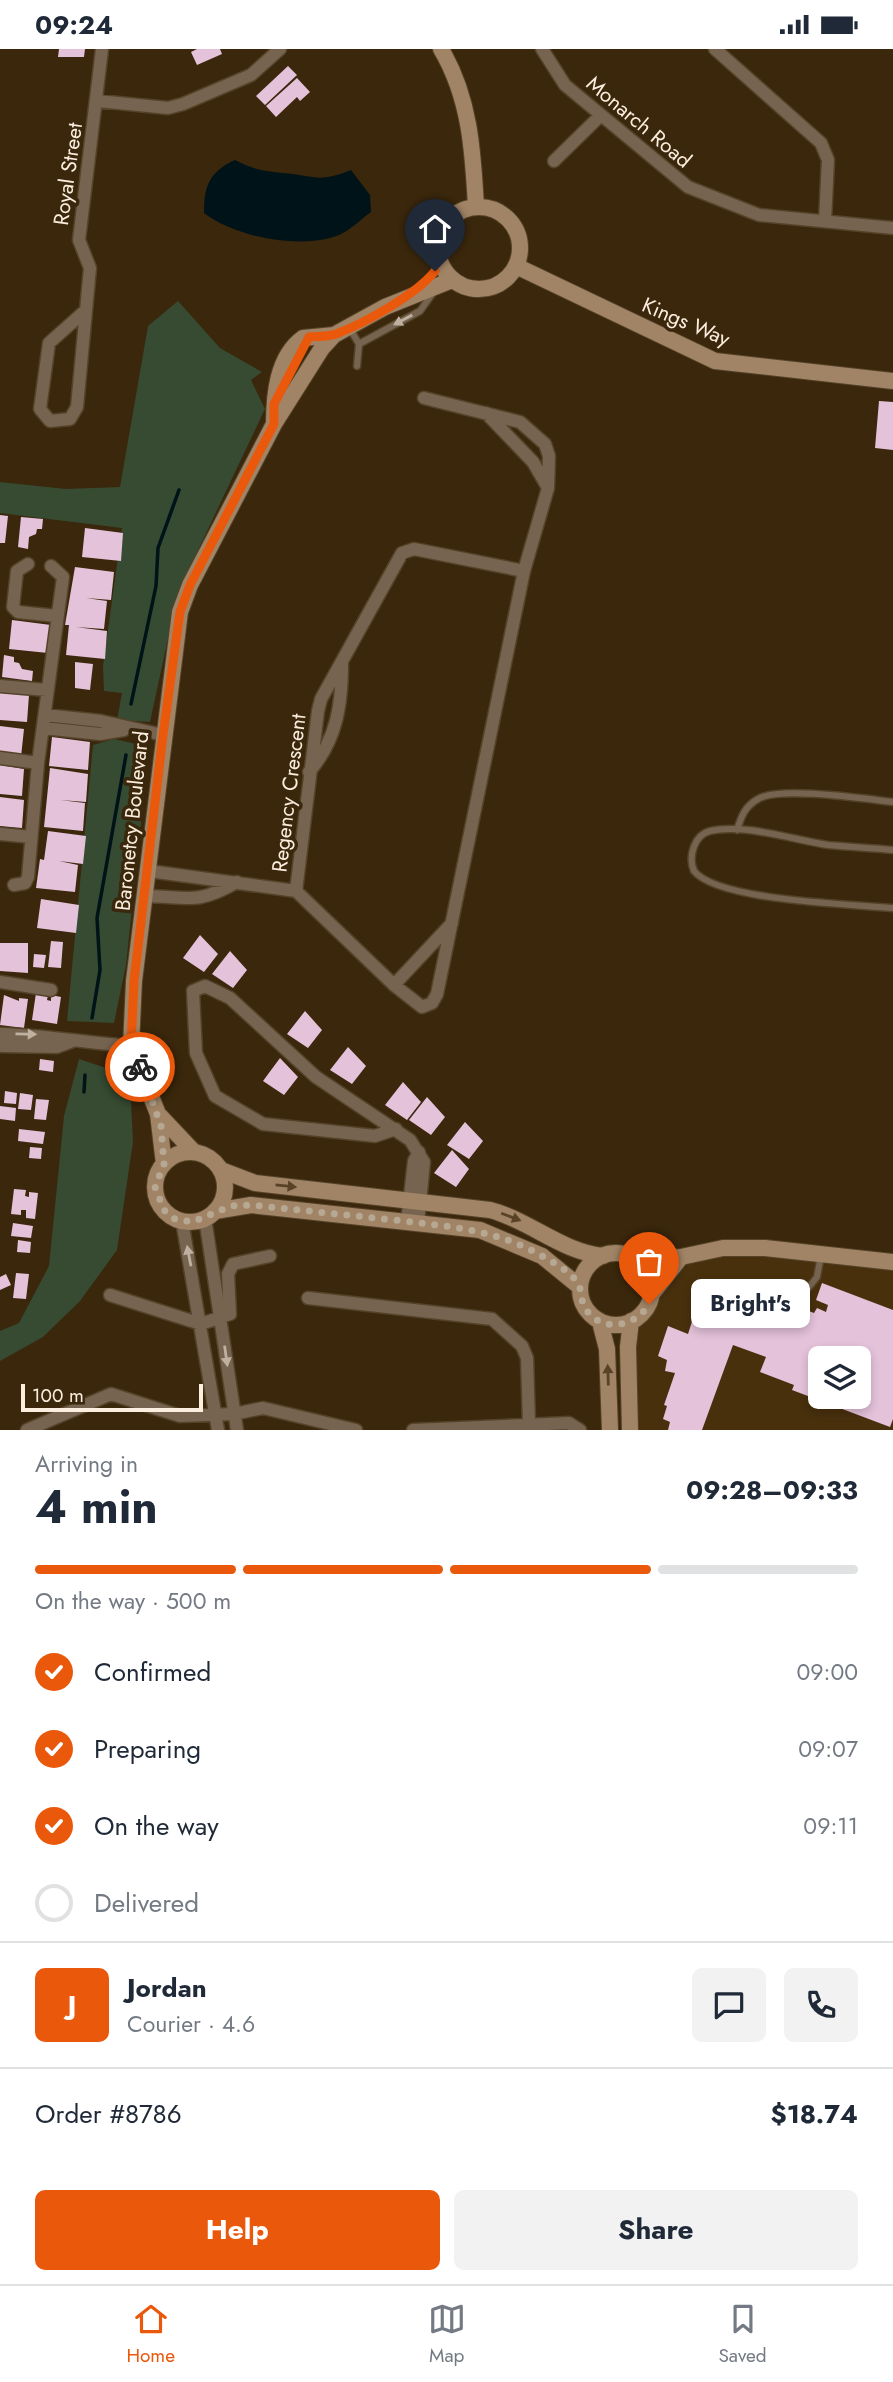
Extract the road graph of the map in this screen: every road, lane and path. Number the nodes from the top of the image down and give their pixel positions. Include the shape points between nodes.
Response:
1 (102, 49) edge
2 (280, 49) edge
3 (442, 49) edge
4 (542, 49) edge
5 (715, 49) edge
6 (98, 101) junction
7 (601, 115) junction
8 (554, 161) dead end
9 (476, 207) junction
10 (825, 221) junction
11 (893, 228) edge
12 (440, 262) junction
13 (516, 266) junction
14 (444, 283) junction
15 (404, 297) junction
16 (86, 307) junction
17 (349, 327) junction
18 (334, 335) junction
19 (359, 344) junction
20 (357, 366) dead end
21 (893, 381) edge
22 (424, 398) dead end
23 (485, 412) junction
24 (274, 424) junction
25 (548, 488) junction
26 (28, 564) dead end
27 (51, 566) dead end
28 (524, 571) junction
29 (57, 616) junction
30 (342, 660) junction
31 (0, 686) edge
32 (47, 690) junction
33 (44, 721) junction
34 (163, 735) junction
35 (0, 758) edge
36 (38, 763) junction
37 (309, 773) junction
38 (893, 802) edge
39 (737, 830) junction
40 (0, 834) edge
41 (31, 837) junction
42 (893, 850) edge
43 (148, 875) junction
44 (237, 882) junction
45 (14, 885) dead end
46 (296, 891) junction
47 (146, 896) junction
48 (893, 908) edge
49 (452, 923) junction
50 (0, 982) edge
51 (394, 985) junction
52 (51, 990) dead end
53 (0, 1034) edge
54 (73, 1041) junction
55 (0, 1045) edge
56 (131, 1046) junction
57 (158, 1114) junction
58 (396, 1129) junction
59 (194, 1152) junction
60 (164, 1164) junction
61 (221, 1170) junction
62 (415, 1200) junction
63 (210, 1215) junction
64 (182, 1221) junction
65 (412, 1222) junction
66 (821, 1255) junction
67 (270, 1256) dead end
68 (603, 1256) junction
69 (681, 1257) junction
70 (637, 1260) junction
71 (893, 1262) edge
72 (580, 1287) junction
73 (809, 1287) dead end
74 (110, 1295) dead end
75 (651, 1295) junction
76 (309, 1299) dead end
77 (221, 1319) junction
78 (631, 1321) junction
79 (600, 1322) junction
80 (201, 1324) junction
81 (224, 1413) junction
82 (529, 1424) junction
83 (27, 1430) edge
84 (218, 1430) edge
85 (237, 1430) edge
86 (356, 1430) edge
87 (413, 1430) edge
88 (580, 1430) edge
89 (610, 1430) edge
90 (630, 1430) edge

1 - 6 street, Royal Street
2 - 6 street via 251,75 183,104 167,108
3 - 9 street via 469,120
4 - 7 street, Monarch Road via 565,85
5 - 10 street via 821,143 828,160
6 - 16 street, Royal Street via 79,240 90,268
7 - 8 street
7 - 10 street, Monarch Road via 688,187 759,215
9 - 12 street via 462,210 442,229
9 - 13 street via 491,208 513,225 519,238
10 - 11 street, Monarch Road
12 - 14 street
12 - 15 street, Baronetcy Boulevard via 430,277
13 - 14 street via 509,277 487,289
13 - 21 street, Kings Way via 715,361
14 - 15 street, Baronetcy Boulevard
14 -> 19 lane via 426,307
15 - 17 street, Baronetcy Boulevard
16 - 16 street, Royal Street via 77,407 70,419 51,421 40,409 48,343
17 - 18 street, Baronetcy Boulevard
17 - 19 lane
18 - 24 street, Baronetcy Boulevard
18 - 24 street, Baronetcy Boulevard via 309,337 274,404
19 - 20 lane
22 - 23 street, Regency Crescent
23 - 25 street via 533,462
23 - 25 street, Regency Crescent via 520,422 545,444
24 - 34 street, Baronetcy Boulevard via 187,592 180,612
25 - 28 street, Regency Crescent
26 - 29 street via 17,571 13,607 18,612
27 - 29 street via 62,577
28 - 30 street, Regency Crescent via 406,551 398,557
28 - 49 street, Regency Crescent
29 - 32 street
30 - 37 street, Regency Crescent via 321,699
30 - 37 street via 338,719 322,757
31 - 32 street
32 - 33 street
33 - 34 street via 100,734 128,730
33 - 36 street
34 - 43 street, Baronetcy Boulevard
35 - 36 street
36 - 41 street
37 - 46 street, Regency Crescent
38 - 39 lane via 780,793 749,806
39 - 42 lane
39 - 48 lane via 705,833 695,846 691,865 708,883 759,895
40 - 41 street
41 - 45 street via 27,880
43 - 44 street, Regency Crescent via 201,885
43 - 47 street, Baronetcy Boulevard
44 - 46 street, Regency Crescent
44 - 47 street via 206,898
46 - 51 street, Regency Crescent
47 - 56 street, Baronetcy Boulevard
49 - 51 street
49 - 51 street, Regency Crescent via 432,1003 422,1007
50 - 52 street
53 -> 54 street via 52,1035
54 - 55 street via 57,1047
54 - 56 street
56 - 57 street, Baronetcy Boulevard
57 - 59 street, Baronetcy Boulevard
57 - 60 street, Baronetcy Boulevard
58 - 58 street via 375,1136 263,1123 215,1096 196,1053 193,991 205,986 230,998 316,1077
58 - 62 street via 419,1152 414,1161
59 - 60 street via 179,1154
59 - 61 street
60 - 64 street via 156,1180 157,1198 166,1213
61 -> 62 street via 255,1183
61 - 63 street via 225,1192
62 - 65 street
62 -> 68 street via 496,1212 573,1248
63 - 64 street
63 - 65 street via 251,1205
63 - 77 street
80 -> 64 street
65 - 72 street via 497,1235 552,1263
66 - 69 street via 723,1248
66 - 71 street
66 - 73 lane via 817,1276
67 - 77 street via 231,1267 232,1310
68 - 70 street via 620,1253
68 - 72 street via 585,1271
69 - 70 street
69 - 75 street
70 - 75 street via 649,1275
72 - 79 street via 584,1305
74 - 80 street
75 - 78 street via 645,1309
76 - 82 street via 492,1319 522,1346 527,1357
77 - 80 street
77 -> 81 street
78 - 79 street via 616,1325
78 - 90 street
89 -> 79 street via 607,1349
80 - 81 street
81 - 83 street via 180,1416 111,1394
81 - 84 street
81 - 85 street
81 - 86 street via 263,1408
82 - 87 street
82 - 88 street via 569,1423

